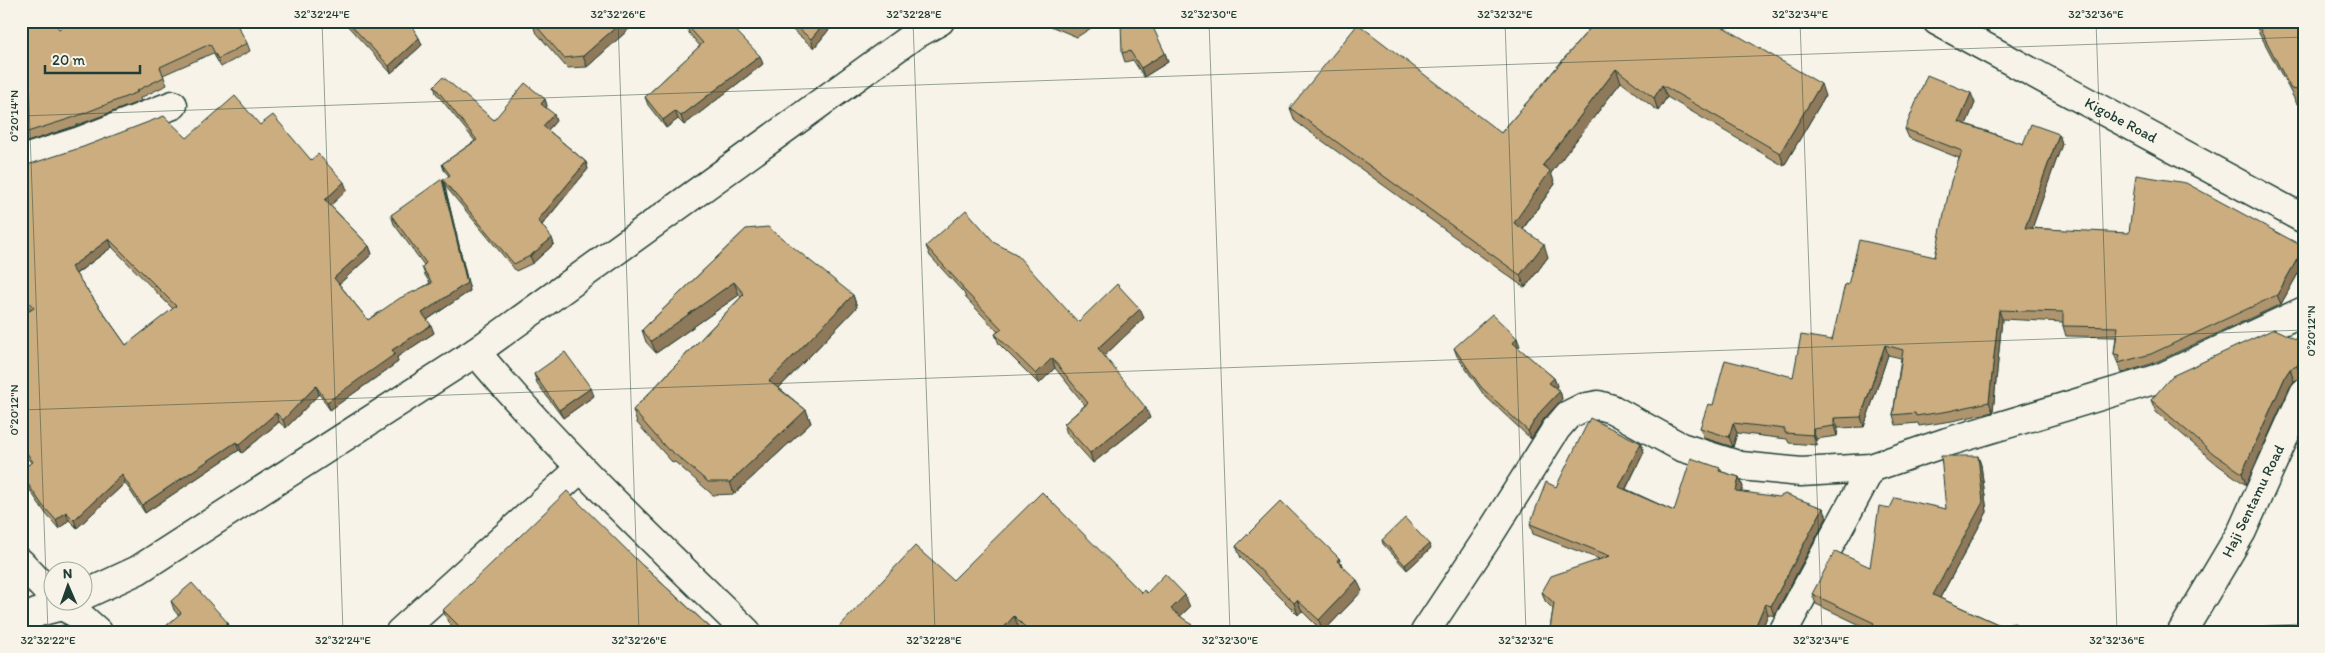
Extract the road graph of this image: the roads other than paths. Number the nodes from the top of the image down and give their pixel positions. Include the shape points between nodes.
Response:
1 (940, 21) edge
2 (1938, 21) edge
3 (173, 105) dead end
4 (21, 160) edge
5 (2304, 219) edge
6 (2304, 311) edge
7 (476, 352) junction
8 (2304, 393) edge
9 (1871, 468) junction
10 (580, 469) junction
11 (21, 563) edge
12 (42, 581) edge
13 (92, 589) edge
14 (43, 610) edge
15 (74, 610) edge
16 (21, 620) edge
17 (98, 632) edge
18 (400, 632) edge
19 (747, 632) edge
20 (1425, 632) edge
21 (1783, 632) edge
22 (2182, 632) edge

1 - 7 street via 913,36
2 - 5 street, Kigobe Road
3 - 4 street
6 - 9 street via 2160,378 1946,442
7 - 10 street
7 - 13 street via 138,570
8 - 22 street, Haji Sentamu Road via 2242,531
9 - 20 street via 1801,472 1741,466 1681,447 1612,409 1598,405 1582,408 1568,415 1556,429
9 - 21 street
10 - 18 street
10 - 19 street
11 - 12 street
14 - 16 street
15 - 17 street

